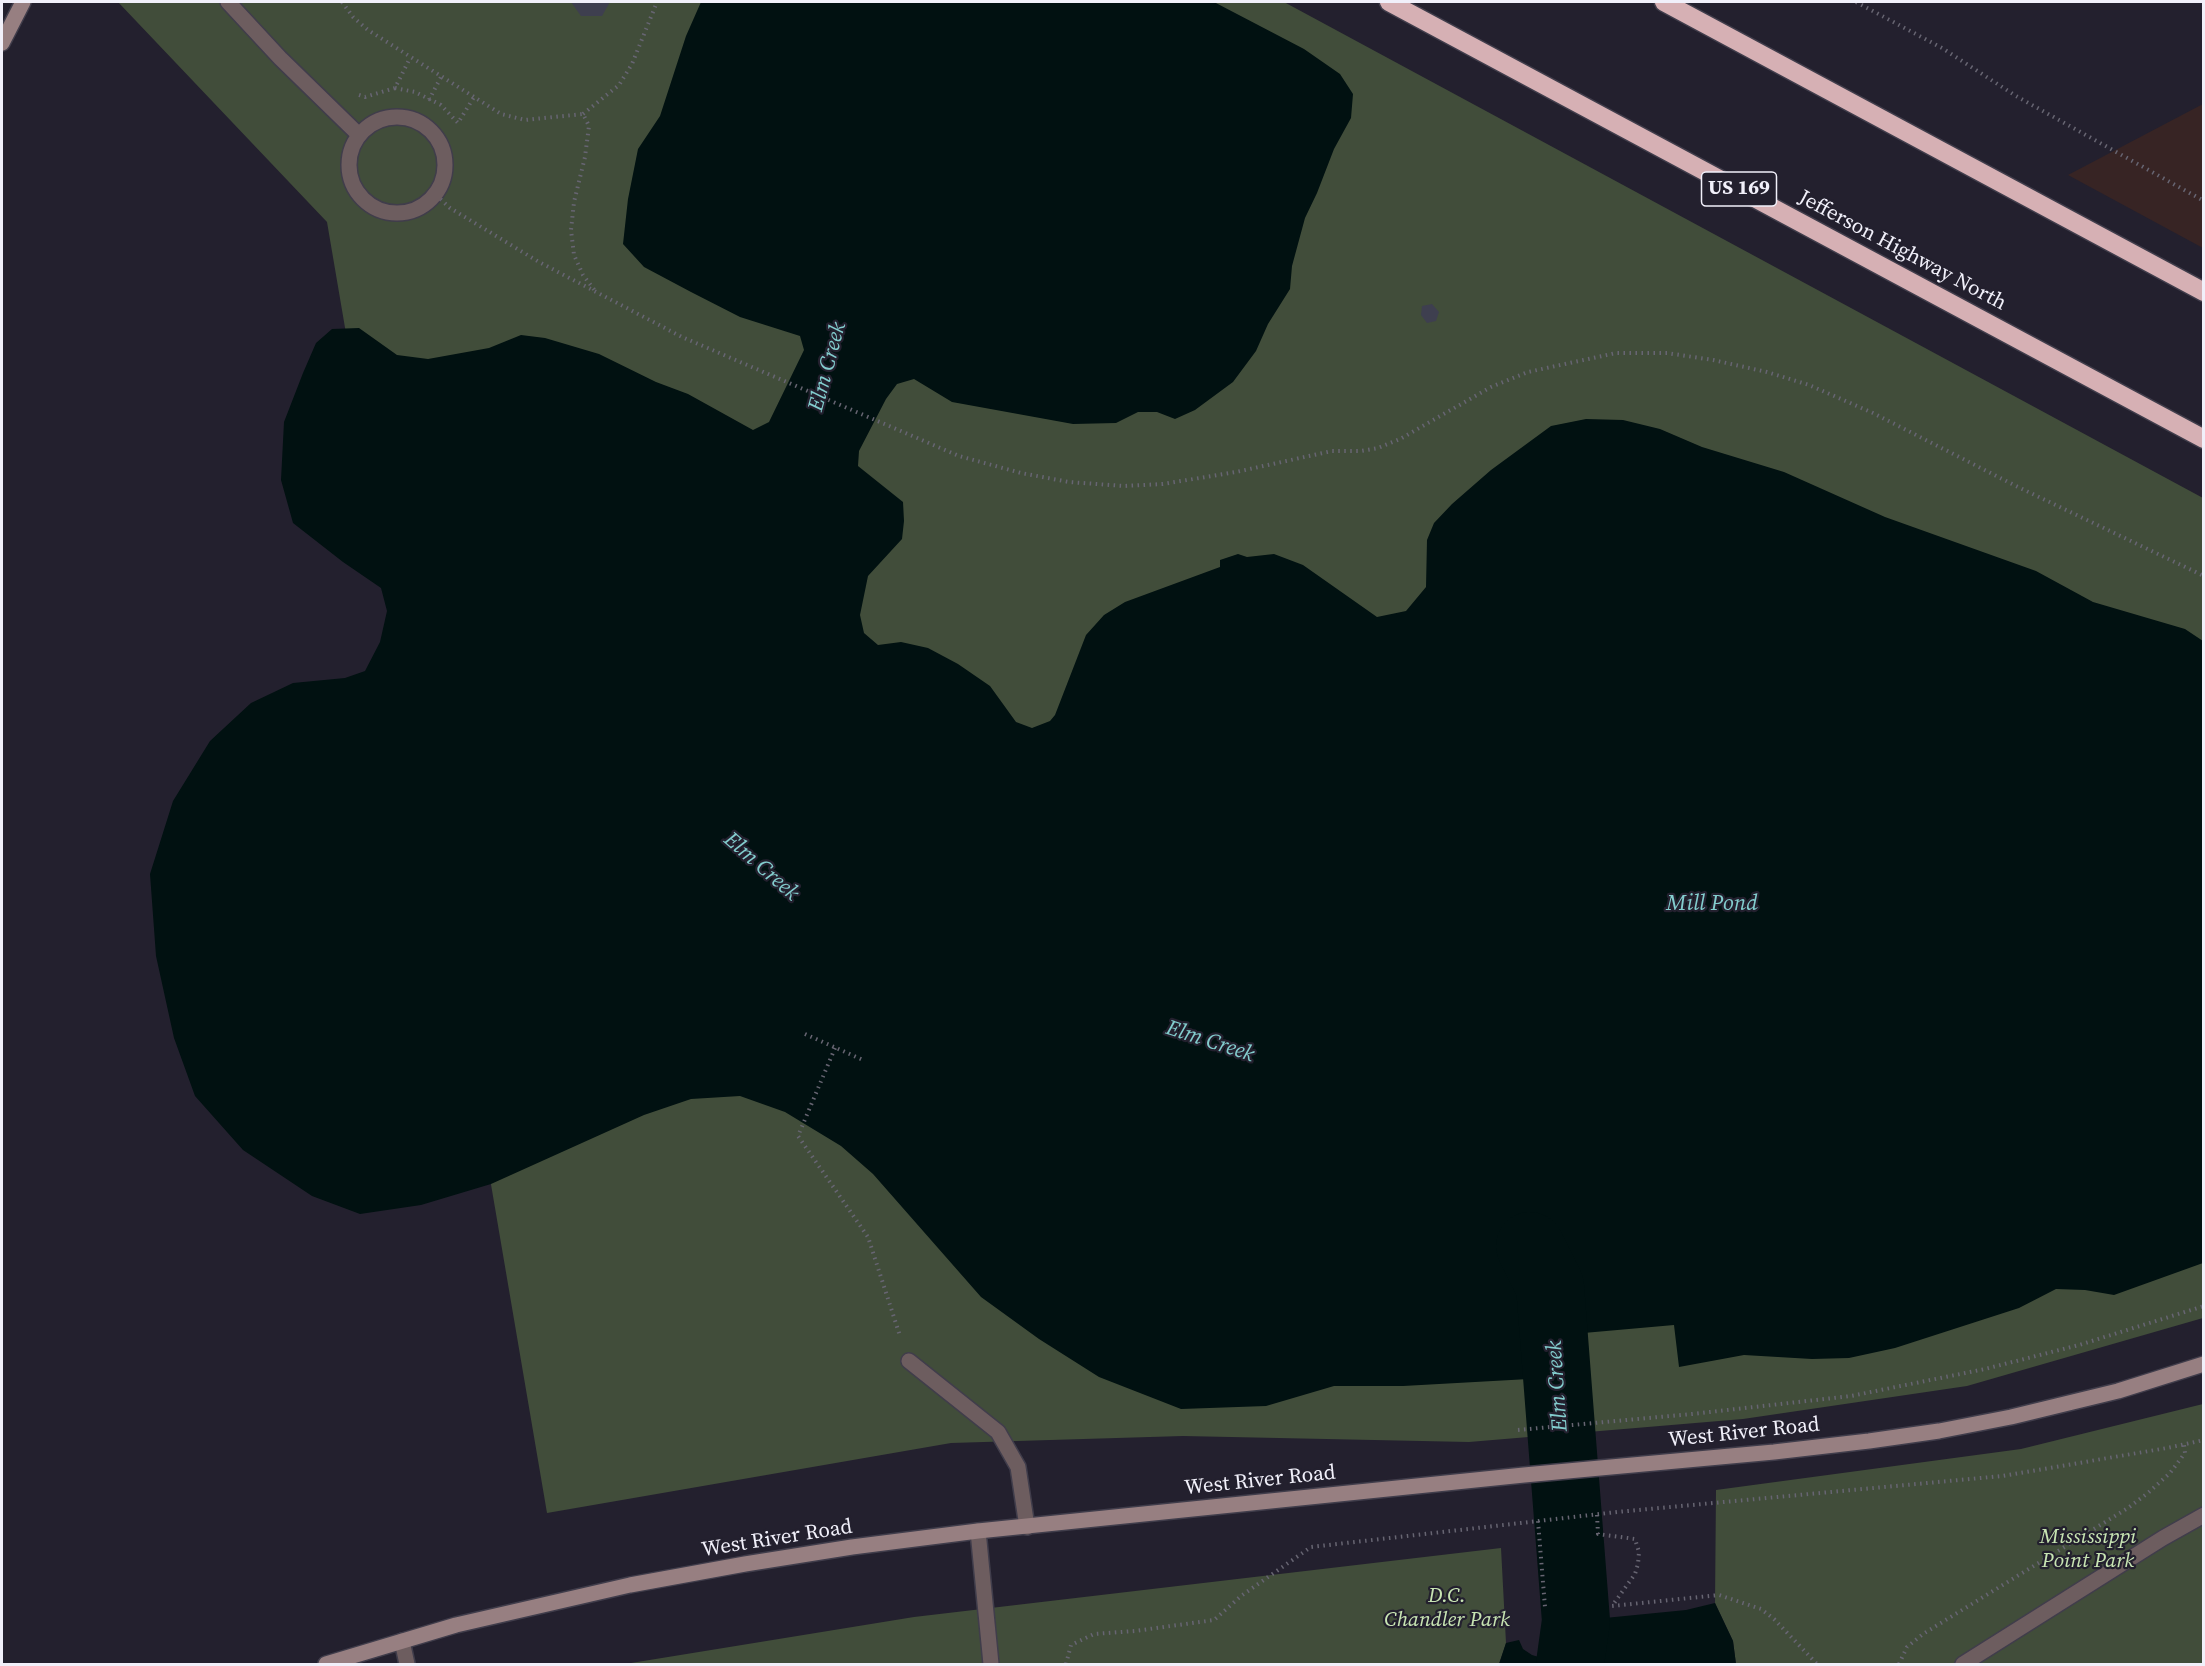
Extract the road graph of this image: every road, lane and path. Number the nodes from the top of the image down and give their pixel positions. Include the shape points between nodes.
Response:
1 (23, 2) edge
2 (228, 2) edge
3 (342, 2) edge
4 (657, 2) edge
5 (1389, 2) edge
6 (1664, 2) edge
7 (1856, 2) edge
8 (2, 43) edge
9 (410, 58) junction
10 (441, 77) junction
11 (395, 88) junction
12 (351, 94) dead end
13 (474, 97) junction
14 (429, 100) junction
15 (583, 114) junction
16 (359, 135) junction
17 (436, 195) junction
18 (2204, 201) edge
19 (2204, 292) edge
20 (598, 295) junction
21 (2204, 439) edge
22 (2204, 576) edge
23 (805, 1034) dead end
24 (835, 1048) junction
25 (863, 1060) dead end
26 (2204, 1306) edge
27 (909, 1361) joint
28 (2204, 1365) edge
29 (1518, 1430) dead end
30 (2204, 1440) edge
31 (2184, 1445) junction
32 (1597, 1515) junction
33 (2204, 1515) edge
34 (1538, 1521) junction
35 (1028, 1527) junction
36 (978, 1531) junction
37 (1545, 1607) dead end
38 (402, 1641) junction
39 (326, 1665) edge
40 (407, 1665) edge
41 (991, 1665) edge
42 (1066, 1665) edge
43 (1816, 1665) edge
44 (1899, 1665) edge
45 (1963, 1665) edge

1 - 8 street
2 - 16 street
3 - 9 path via 368,30
4 - 15 path via 632,64 619,85
5 - 21 highway, Jefferson Highway North / US 169
6 - 19 highway
7 - 18 path
9 - 10 path
9 - 11 path
10 - 13 path
10 - 14 path
11 - 12 path via 365,96
11 - 14 path
13 - 14 path via 458,123 441,105
13 - 15 path via 501,114 525,120
15 - 20 path via 589,126 574,202 574,255
16 - 17 street via 387,118 404,117 433,132 446,163 444,180
16 - 17 street via 349,164 357,193 368,204 396,214 411,212
17 - 20 path via 450,208
20 - 22 path via 682,337 959,456 1070,482 1124,486 1226,474 1332,451 1378,448 1491,387 1528,372 1616,353 1667,353 1735,365 1809,385
23 - 24 path
24 - 25 path
24 - 27 path via 798,1136 868,1236
26 - 29 path via 1985,1369 1851,1396
27 - 35 street via 998,1432 1018,1467
28 - 35 street, West River Road via 2118,1391 1939,1431 1774,1452
30 - 31 path
31 - 32 path via 2002,1476
31 - 44 path via 2185,1453 2170,1473 2148,1493 1923,1634 1907,1647
32 - 34 path
32 - 43 path via 1598,1534 1635,1539 1639,1552 1635,1575 1612,1606 1719,1595 1761,1609
33 - 45 street
34 - 37 path
34 - 42 path via 1311,1547 1214,1620 1094,1634 1071,1645
35 - 36 street, West River Road
36 - 38 street, West River Road via 809,1554 630,1585 456,1624
36 - 41 street
38 - 39 street, West River Road
38 - 40 street

